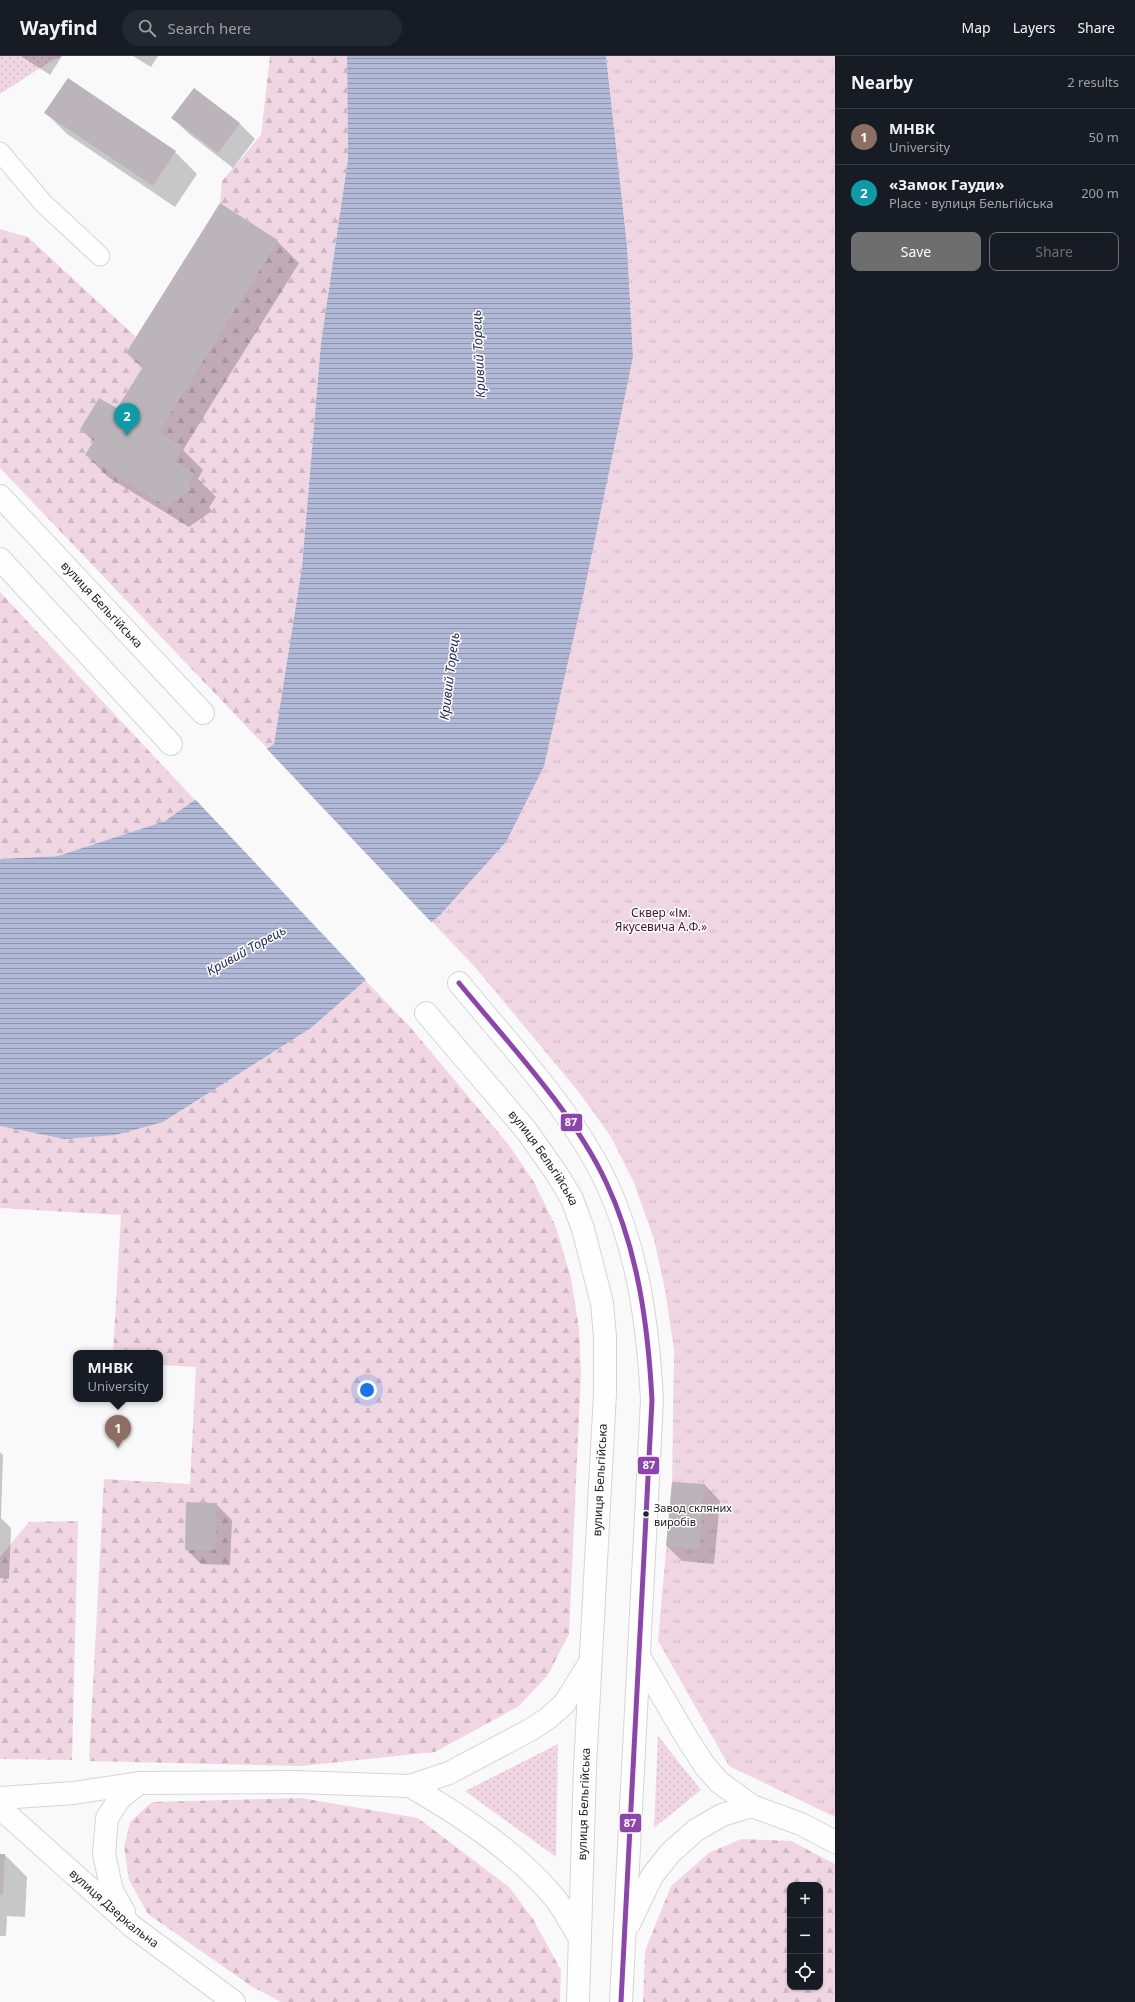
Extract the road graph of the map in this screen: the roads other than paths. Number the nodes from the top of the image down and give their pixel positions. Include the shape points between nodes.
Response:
1 (0, 152) edge
2 (100, 256) dead end
3 (0, 496) edge
4 (0, 559) edge
5 (204, 713) dead end
6 (171, 744) dead end
7 (459, 983) dead end
8 (426, 1013) dead end
9 (639, 1656) junction
10 (590, 1661) junction
11 (139, 1783) junction
12 (410, 1786) junction
13 (0, 1798) edge
14 (752, 1806) junction
15 (0, 1808) edge
16 (835, 1842) edge
17 (133, 1927) junction
18 (625, 1932) junction
19 (580, 1938) junction
20 (234, 2002) edge
21 (578, 2002) edge
22 (621, 2002) edge

1 - 2 lane via 43,203
3 - 5 street, вулиця Бельгійська
4 - 6 street
7 - 9 street via 558,1104 594,1159 606,1182 632,1253 646,1323 652,1400
8 - 10 street, вулиця Бельгійська via 526,1130 557,1174 572,1199 594,1265 605,1336 605,1393
9 - 14 street via 705,1766 719,1782
9 - 18 street
10 - 12 street via 564,1704 547,1719 449,1773
10 - 19 street, вулиця Бельгійська
11 - 12 street via 295,1782
11 - 13 street via 74,1793
11 - 17 street via 120,1798 108,1818 104,1854 112,1891
12 - 19 street via 442,1804 530,1871 555,1898
14 - 16 street via 801,1824
14 - 18 street via 722,1815 696,1830 670,1853 652,1876
15 - 17 street, вулиця Дзеркальна
17 - 20 street, вулиця Дзеркальна
18 - 22 street
19 - 21 street, вулиця Бельгійська

